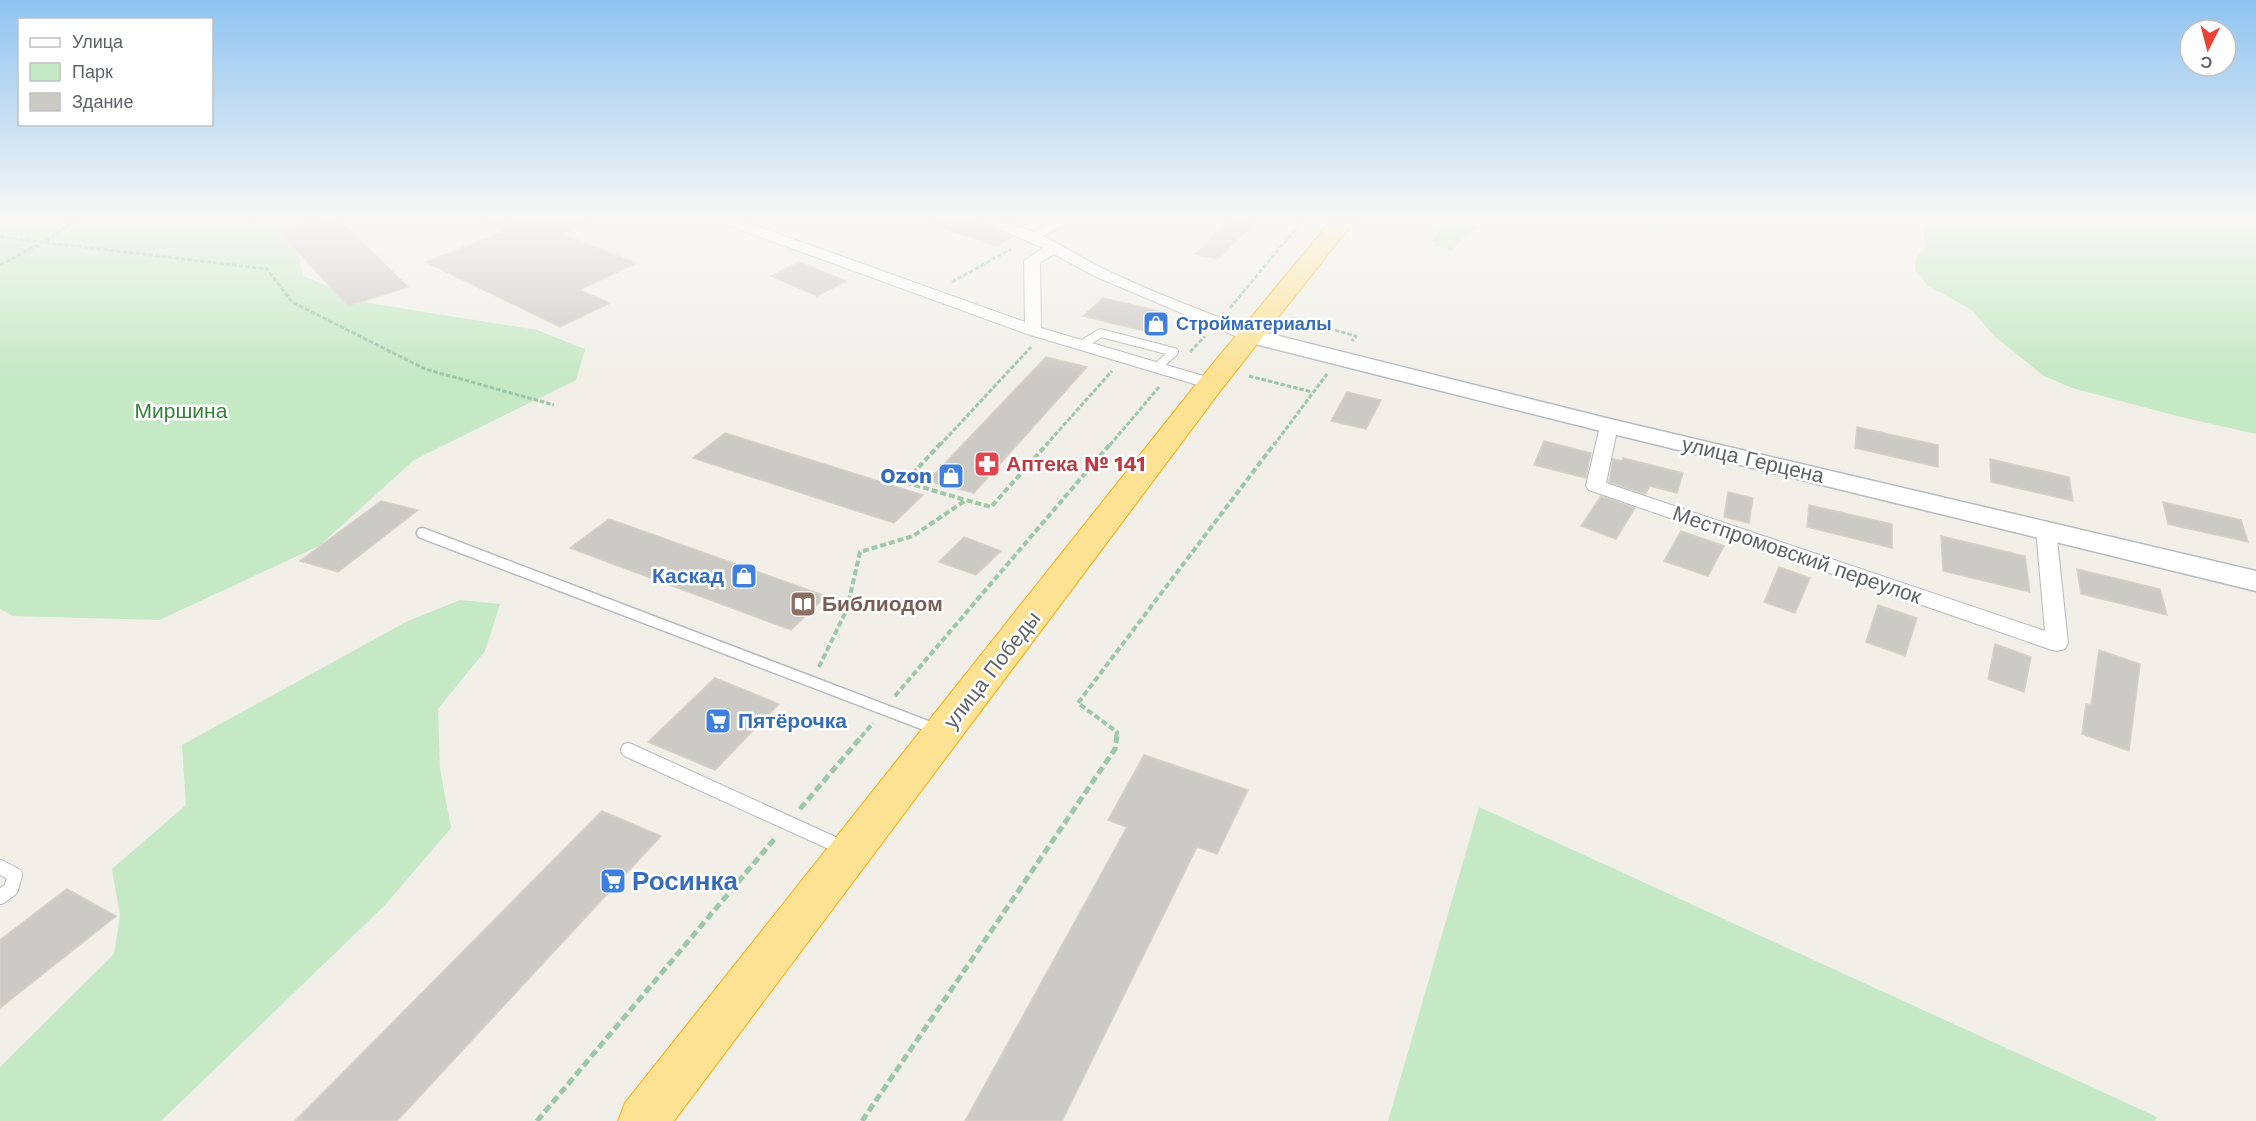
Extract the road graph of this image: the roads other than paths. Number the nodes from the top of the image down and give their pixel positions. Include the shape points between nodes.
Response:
1 (880, 273) edge
2 (1032, 273) edge
3 (1100, 273) edge
4 (1301, 273) edge
5 (1260, 324) junction
6 (1033, 331) junction
7 (1081, 345) junction
8 (1165, 369) junction
9 (1211, 384) junction
10 (1609, 426) junction
11 (2046, 530) junction
12 (422, 532) dead end
13 (2256, 581) edge
14 (944, 732) junction
15 (628, 750) dead end
16 (852, 852) junction
17 (0, 867) edge
18 (0, 897) edge
19 (643, 1121) edge

1 - 6 street
2 - 6 street
3 - 5 street via 1218,322
4 - 5 highway, улица Победы
5 - 9 highway, улица Победы
5 - 10 street, улица Герцена via 1340,358
6 - 7 street
7 - 8 street
7 - 8 lane via 1101,333 1174,352
8 - 9 street
9 - 14 highway, улица Победы
10 - 11 street, улица Герцена
10 - 11 street, Местпромовский переулок via 1596,486 2057,643
11 - 13 street, улица Герцена
12 - 14 lane
14 - 16 highway, улица Победы
15 - 16 lane
16 - 19 highway, улица Победы
17 - 18 lane via 15,875 11,889

